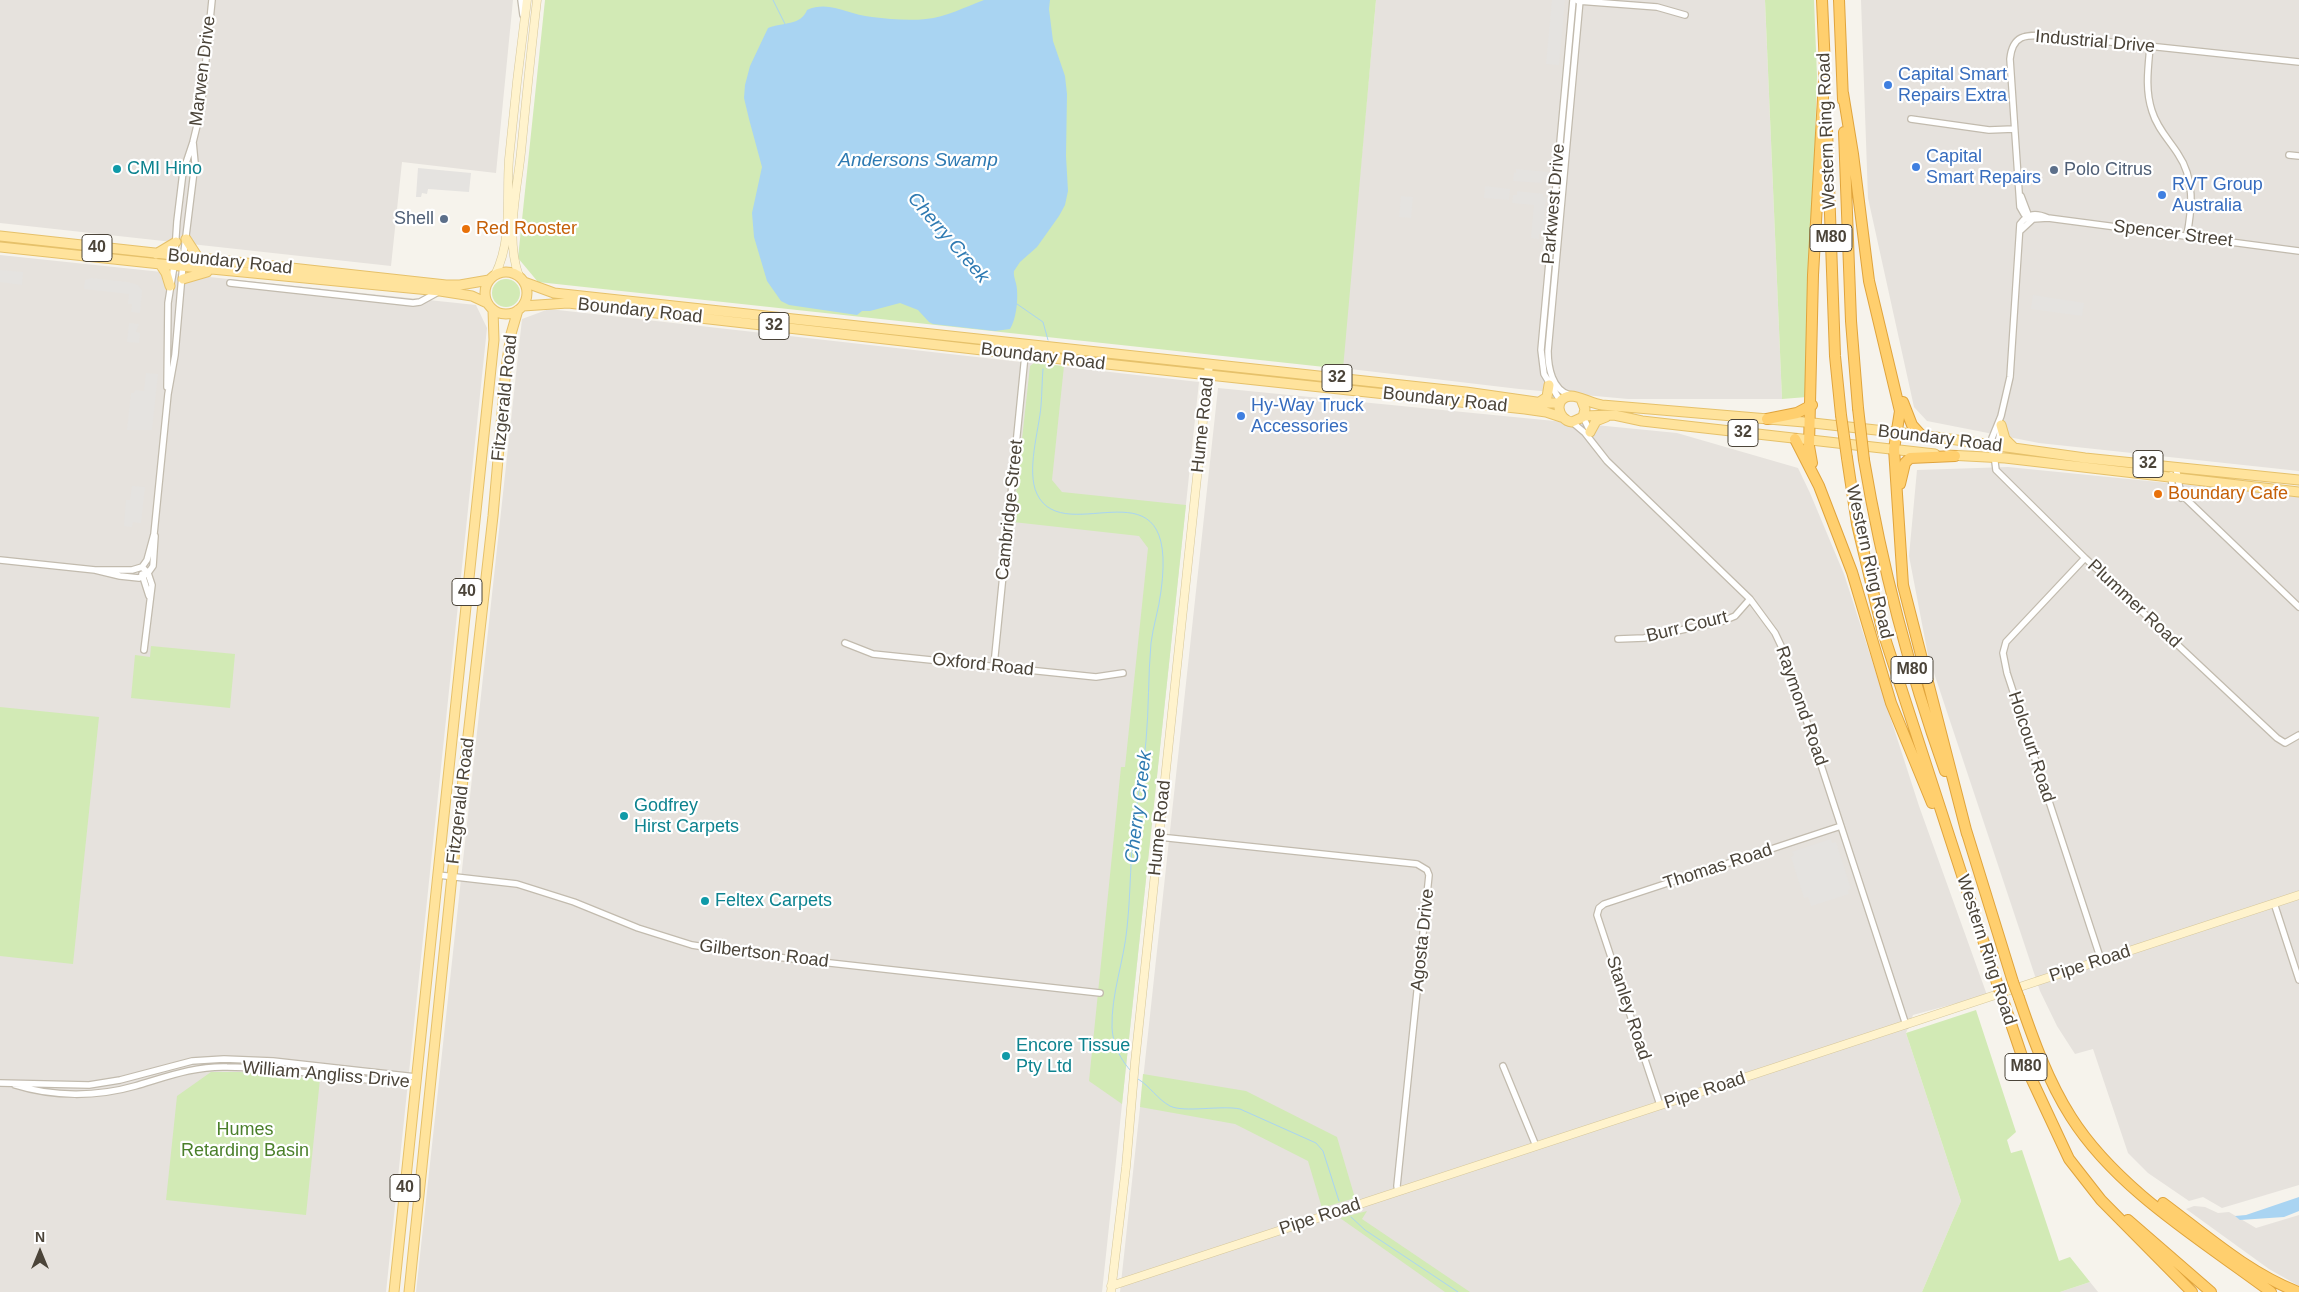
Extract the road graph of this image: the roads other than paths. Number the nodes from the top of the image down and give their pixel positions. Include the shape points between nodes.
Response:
1 (212, 0) edge
2 (521, 0) edge
3 (527, 0) edge
4 (537, 0) edge
5 (1573, 0) edge
6 (1580, 0) edge
7 (1822, 0) edge
8 (1839, 0) edge
9 (1685, 15) dead end
10 (524, 22) junction
11 (2150, 47) junction
12 (1825, 62) junction
13 (2299, 62) edge
14 (1843, 93) junction
15 (1911, 119) dead end
16 (2014, 129) junction
17 (193, 142) junction
18 (2289, 155) dead end
19 (2299, 156) edge
20 (2028, 218) junction
21 (0, 236) edge
22 (2187, 236) junction
23 (186, 238) junction
24 (19, 239) junction
25 (176, 242) junction
26 (0, 246) edge
27 (20, 249) junction
28 (2299, 251) edge
29 (156, 254) junction
30 (199, 259) junction
31 (179, 262) junction
32 (160, 264) junction
33 (212, 269) junction
34 (257, 274) junction
35 (492, 278) junction
36 (183, 279) junction
37 (522, 279) junction
38 (1551, 279) junction
39 (230, 283) dead end
40 (170, 286) junction
41 (263, 286) junction
42 (440, 291) junction
43 (490, 306) junction
44 (521, 308) junction
45 (168, 317) junction
46 (179, 318) junction
47 (1026, 344) junction
48 (1884, 344) junction
49 (1025, 355) junction
50 (1209, 364) junction
51 (1208, 375) junction
52 (1549, 385) junction
53 (168, 394) junction
54 (1576, 398) junction
55 (1560, 402) junction
56 (1538, 403) junction
57 (1812, 405) junction
58 (1614, 415) junction
59 (1562, 417) junction
60 (1583, 417) junction
61 (1768, 419) junction
62 (2001, 421) junction
63 (1572, 422) junction
64 (1811, 423) junction
65 (1590, 432) junction
66 (1896, 432) junction
67 (1921, 435) junction
68 (1795, 439) junction
69 (1810, 441) junction
70 (1995, 446) junction
71 (1596, 448) junction
72 (2015, 448) junction
73 (1894, 449) junction
74 (1955, 456) junction
75 (1994, 458) junction
76 (2175, 467) junction
77 (2299, 480) edge
78 (2173, 481) junction
79 (1819, 486) junction
80 (2299, 492) edge
81 (1898, 500) junction
82 (154, 534) junction
83 (2085, 558) junction
84 (0, 560) edge
85 (142, 567) junction
86 (95, 570) junction
87 (148, 573) junction
88 (142, 577) junction
89 (467, 591) junction
90 (485, 592) junction
91 (149, 596) junction
92 (1750, 599) junction
93 (2299, 607) edge
94 (1618, 639) dead end
95 (845, 643) dead end
96 (144, 650) dead end
97 (994, 665) junction
98 (1123, 674) dead end
99 (2299, 735) edge
100 (1841, 826) junction
101 (1967, 834) junction
102 (1159, 837) junction
103 (1956, 859) junction
104 (438, 875) junction
105 (452, 876) junction
106 (2299, 895) edge
107 (2274, 904) junction
108 (1597, 911) joint
109 (2101, 960) junction
110 (2299, 980) edge
111 (1100, 993) dead end
112 (1906, 1025) junction
113 (272, 1061) junction
114 (1503, 1066) dead end
115 (272, 1069) junction
116 (376, 1071) junction
117 (134, 1076) junction
118 (376, 1080) junction
119 (416, 1080) junction
120 (430, 1081) junction
121 (0, 1083) edge
122 (11, 1084) junction
123 (88, 1084) junction
124 (137, 1085) junction
125 (90, 1093) junction
126 (1660, 1105) junction
127 (2071, 1118) junction
128 (2054, 1128) junction
129 (1536, 1146) junction
130 (1398, 1191) junction
131 (1111, 1289) edge
132 (394, 1292) edge
133 (409, 1292) edge
134 (2192, 1292) edge
135 (2210, 1292) edge
136 (2271, 1292) edge
137 (2298, 1292) edge

1 - 17 street, Marwen Drive via 201,109
2 - 10 street
3 - 10 street
4 - 37 street via 515,208 514,260
5 - 6 street
5 - 38 street, Parkwest Drive
6 - 9 street via 1657,8
6 - 38 street, Parkwest Drive
7 - 12 highway, Western Ring Road / M80
8 - 14 highway, Western Ring Road / M80
10 - 35 street via 509,159 507,236 503,256
11 - 13 street, Industrial Drive
11 - 16 street, Industrial Drive via 2054,36 2022,37 2015,41 2010,59
11 - 22 street via 2147,86 2152,112 2180,155 2189,178 2192,198
12 - 57 highway via 1814,275
12 - 103 highway, Western Ring Road / M80, bridge via 1835,356 1857,524 1882,629
14 - 48 highway via 1866,263
14 - 101 highway, Western Ring Road / M80, bridge via 1858,408 1874,521 1897,619
15 - 16 street via 1989,130
16 - 20 street, Industrial Drive via 2020,207
17 - 23 street, Marwen Drive via 195,163
17 - 25 street, Marwen Drive via 183,172
18 - 19 street
20 - 22 street, Spencer Street
20 - 62 street via 2020,231 2011,368
21 - 24 main road, Boundary Road / 40
22 - 28 street, Spencer Street
23 - 30 main road
23 - 31 street, Marwen Drive
24 - 27 main road
24 - 29 main road, Boundary Road / 40
25 - 29 main road
25 - 31 street, Marwen Drive
26 - 27 main road, Boundary Road / 40
27 - 32 main road, Boundary Road / 40
29 - 31 main road, Boundary Road / 40
30 - 31 main road, Boundary Road / 40
30 - 35 main road, Boundary Road / 40 via 446,285
31 - 32 main road, Boundary Road / 40
31 - 33 main road, Boundary Road / 40
31 - 36 street
31 - 40 street
32 - 40 main road
33 - 34 main road, Boundary Road / 40
33 - 36 main road
34 - 41 street, Boundary Road
34 - 42 main road, Boundary Road / 40
35 - 37 main road, 40 via 510,272
35 - 43 main road, 40 via 485,291
36 - 46 street
37 - 44 main road, 40 via 527,297
37 - 47 main road, Boundary Road / 32 via 554,293
38 - 52 street, Parkwest Drive via 1541,360
38 - 54 street, Parkwest Drive via 1549,365 1560,390
39 - 41 street, Boundary Road
40 - 45 street
41 - 42 street, Boundary Road via 413,303
42 - 43 main road, Boundary Road / 40 via 472,296
43 - 44 main road, 40 via 503,314
43 - 89 main road, Fitzgerald Road / 40 via 494,340
44 - 49 main road, Boundary Road / 32 via 568,303
44 - 90 main road, Fitzgerald Road / 40 via 511,334 506,368
45 - 46 street
45 - 53 street
46 - 53 street
47 - 49 main road
47 - 50 main road, Boundary Road / 32
48 - 66 highway via 1900,411
48 - 67 highway via 1910,421
49 - 51 main road, Boundary Road / 32
49 - 97 street, Cambridge Street
50 - 51 street, Hume Road
50 - 56 main road, Boundary Road / 32 via 1497,395
51 - 59 main road, Boundary Road / 32 via 1537,410
51 - 102 street, Hume Road
52 - 55 street, Parkwest Drive
52 - 56 main road via 1547,396
53 - 82 street
54 - 55 main road, 32
54 - 60 main road via 1585,406
54 - 61 main road, Boundary Road / 32 via 1602,405
55 - 56 main road, Boundary Road / 32
55 - 59 main road
57 - 61 highway via 1797,413
57 - 64 highway
58 - 60 main road, Boundary Road / 32
58 - 65 main road via 1596,422
58 - 68 main road, Boundary Road / 32
59 - 63 main road, 32
60 - 63 main road, 32
60 - 65 street, Raymond Road
61 - 64 main road, Boundary Road / 32
62 - 70 street
62 - 70 street via 1992,438
62 - 72 main road via 2005,439
63 - 71 street, Raymond Road
64 - 66 main road, Boundary Road / 32
64 - 69 highway
65 - 71 street, Raymond Road
66 - 67 main road, Boundary Road / 32
66 - 73 highway
67 - 70 main road, Boundary Road / 32
68 - 69 main road, Boundary Road / 32
68 - 79 highway
69 - 73 main road, Boundary Road / 32
69 - 79 highway via 1811,462
70 - 72 main road, Boundary Road / 32
70 - 75 street
71 - 92 street, Raymond Road
72 - 76 main road, Boundary Road / 32
73 - 74 main road, Boundary Road / 32
73 - 81 highway
74 - 75 main road, Boundary Road / 32
74 - 81 highway via 1907,460
75 - 78 main road, Boundary Road / 32
75 - 83 street, Plummer Road via 1998,474
76 - 77 main road, Boundary Road / 32
76 - 78 street
78 - 80 main road
78 - 93 street via 2179,496
79 - 103 highway via 1852,572 1896,718
81 - 101 highway via 1905,599
82 - 85 street
82 - 87 street via 154,562
83 - 99 street, Plummer Road via 2277,738 2285,743
83 - 109 street, Holcourt Road via 2016,629 2006,642 2003,654 2006,673
84 - 86 street
85 - 86 street
85 - 87 street
85 - 88 street
86 - 88 street
87 - 88 street
87 - 91 street via 152,585
88 - 91 street
89 - 90 main road
89 - 104 main road, Fitzgerald Road / 40
90 - 105 main road, Fitzgerald Road / 40
91 - 96 street
92 - 94 street, Burr Court via 1735,616 1723,621 1644,638
92 - 100 street, Raymond Road via 1775,633 1784,652
95 - 97 street, Oxford Road via 873,654
97 - 98 street, Oxford Road via 1096,677
100 - 108 street, Thomas Road via 1604,904
100 - 112 street, Raymond Road
101 - 127 highway, Western Ring Road / M80, bridge via 2013,982 2041,1057
102 - 130 street, Agosta Drive via 1417,864 1427,870 1429,876
102 - 131 street, Hume Road
103 - 128 highway, Western Ring Road / M80, bridge via 2025,1065
104 - 105 street, Gilbertson Road
104 - 119 main road, Fitzgerald Road / 40
105 - 111 street, Gilbertson Road via 517,884 692,945
105 - 120 main road, Fitzgerald Road / 40
106 - 107 street, Pipe Road
107 - 109 street, Pipe Road
107 - 110 street
108 - 126 street, Stanley Road
109 - 112 street, Pipe Road
112 - 126 street, Pipe Road
113 - 115 street
113 - 116 street, William Angliss Drive
113 - 117 street, William Angliss Drive via 207,1059
114 - 129 street
115 - 118 street, William Angliss Drive
115 - 124 street, William Angliss Drive via 209,1067
116 - 118 street
116 - 119 street, William Angliss Drive
117 - 123 street, William Angliss Drive
117 - 124 street
118 - 119 street, William Angliss Drive
119 - 120 main road, William Angliss Drive
119 - 132 main road, Fitzgerald Road / 40
120 - 133 main road, Fitzgerald Road / 40
121 - 122 street, William Angliss Drive
122 - 123 street, William Angliss Drive
122 - 125 street, William Angliss Drive via 48,1092
123 - 125 street
124 - 125 street, William Angliss Drive
126 - 129 street, Pipe Road
127 - 136 highway via 2116,1171 2142,1195
127 - 137 highway via 2120,1168 2154,1196 2250,1268
128 - 134 highway via 2070,1159 2101,1200
128 - 135 highway via 2105,1197
129 - 130 street, Pipe Road
130 - 131 street, Pipe Road

